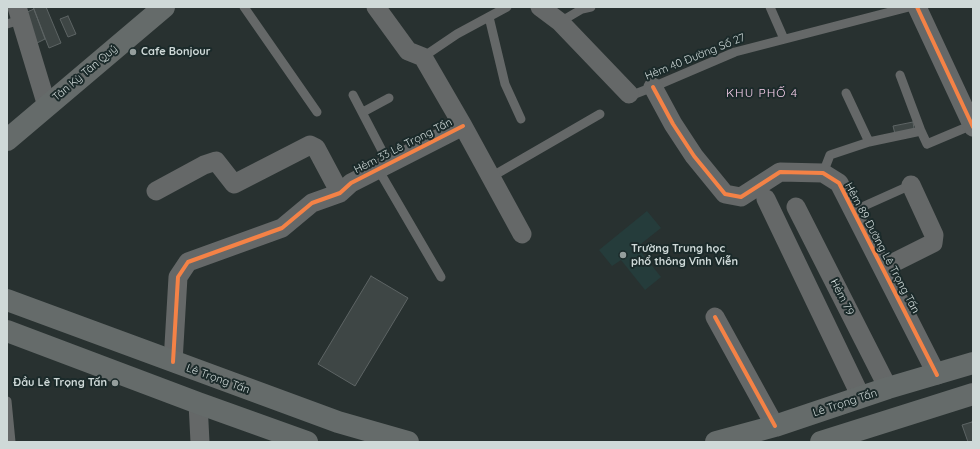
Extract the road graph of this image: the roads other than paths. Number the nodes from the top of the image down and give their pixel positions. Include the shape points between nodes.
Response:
1 (164, 7) edge
2 (244, 7) edge
3 (376, 7) edge
4 (507, 7) edge
5 (540, 7) edge
6 (591, 7) edge
7 (770, 7) edge
8 (910, 7) edge
9 (917, 7) edge
10 (15, 17) edge
11 (489, 17) junction
12 (560, 22) junction
13 (784, 39) junction
14 (423, 57) junction
15 (900, 75) dead end
16 (653, 87) junction
17 (846, 93) dead end
18 (629, 94) joint
19 (353, 95) dead end
20 (389, 98) dead end
21 (47, 106) junction
22 (317, 112) dead end
23 (363, 112) junction
24 (600, 114) dead end
25 (521, 119) dead end
26 (463, 126) junction
27 (972, 126) edge
28 (920, 131) junction
29 (7, 140) edge
30 (870, 142) junction
31 (383, 167) junction
32 (823, 173) junction
33 (491, 177) junction
34 (911, 185) joint
35 (156, 191) dead end
36 (340, 193) junction
37 (766, 199) dead end
38 (796, 207) dead end
39 (853, 211) junction
40 (522, 234) dead end
41 (883, 268) junction
42 (441, 277) dead end
43 (7, 300) edge
44 (715, 317) dead end
45 (7, 331) edge
46 (173, 362) junction
47 (973, 363) edge
48 (937, 375) junction
49 (888, 388) junction
50 (973, 394) edge
51 (861, 397) junction
52 (7, 401) edge
53 (198, 403) junction
54 (775, 426) junction
55 (11, 442) edge
56 (200, 442) edge
57 (307, 442) edge
58 (408, 442) edge
59 (716, 442) edge
60 (821, 442) edge

1 - 21 main road, Tân Kỳ Tân Quý
2 - 22 lane
3 - 14 street via 408,51
4 - 11 lane
5 - 12 street
6 - 12 lane via 582,9
7 - 13 lane
8 - 13 lane, Hẻm 40 Đường Số 27
9 - 27 street
10 - 21 street
11 - 14 lane via 457,34
11 - 25 lane via 505,84
12 - 18 street
13 - 16 lane, Hẻm 40 Đường Số 27 via 735,52
14 - 26 street
15 - 28 lane
16 - 18 lane, Hẻm 40 Đường Số 27
16 - 32 street via 694,156 725,194 741,197 780,172
17 - 30 lane
19 - 23 lane
20 - 23 lane
21 - 29 main road, Tân Kỳ Tân Quý
23 - 31 lane
24 - 33 lane
26 - 31 street, Hẻm 33 Lê Trọng Tấn
26 - 33 street
27 - 28 lane via 927,144
28 - 30 lane
30 - 32 lane via 830,155
31 - 36 street, Hẻm 33 Lê Trọng Tấn via 351,183
31 - 42 lane
32 - 39 street, Hẻm 89 Đường Lê Trọng Tấn via 839,183
33 - 40 street
34 - 39 lane
34 - 41 street via 934,235 933,243
35 - 36 street via 204,165 216,162 234,184 310,145 316,148
36 - 46 street, Hẻm 33 Lê Trọng Tấn via 312,203 282,228 188,262 178,276
37 - 51 street
38 - 49 street, Hẻm 79
39 - 41 street, Hẻm 89 Đường Lê Trọng Tấn
41 - 48 street, Hẻm 89 Đường Lê Trọng Tấn
43 - 46 main road, Lê Trọng Tấn
44 - 54 street
45 - 53 main road
46 - 58 main road, Lê Trọng Tấn via 338,422
47 - 48 main road, Lê Trọng Tấn
48 - 49 main road, Lê Trọng Tấn
49 - 51 main road, Lê Trọng Tấn
50 - 60 main road
51 - 54 main road, Lê Trọng Tấn
52 - 55 lane
53 - 56 street
53 - 57 main road
54 - 59 main road, Lê Trọng Tấn

